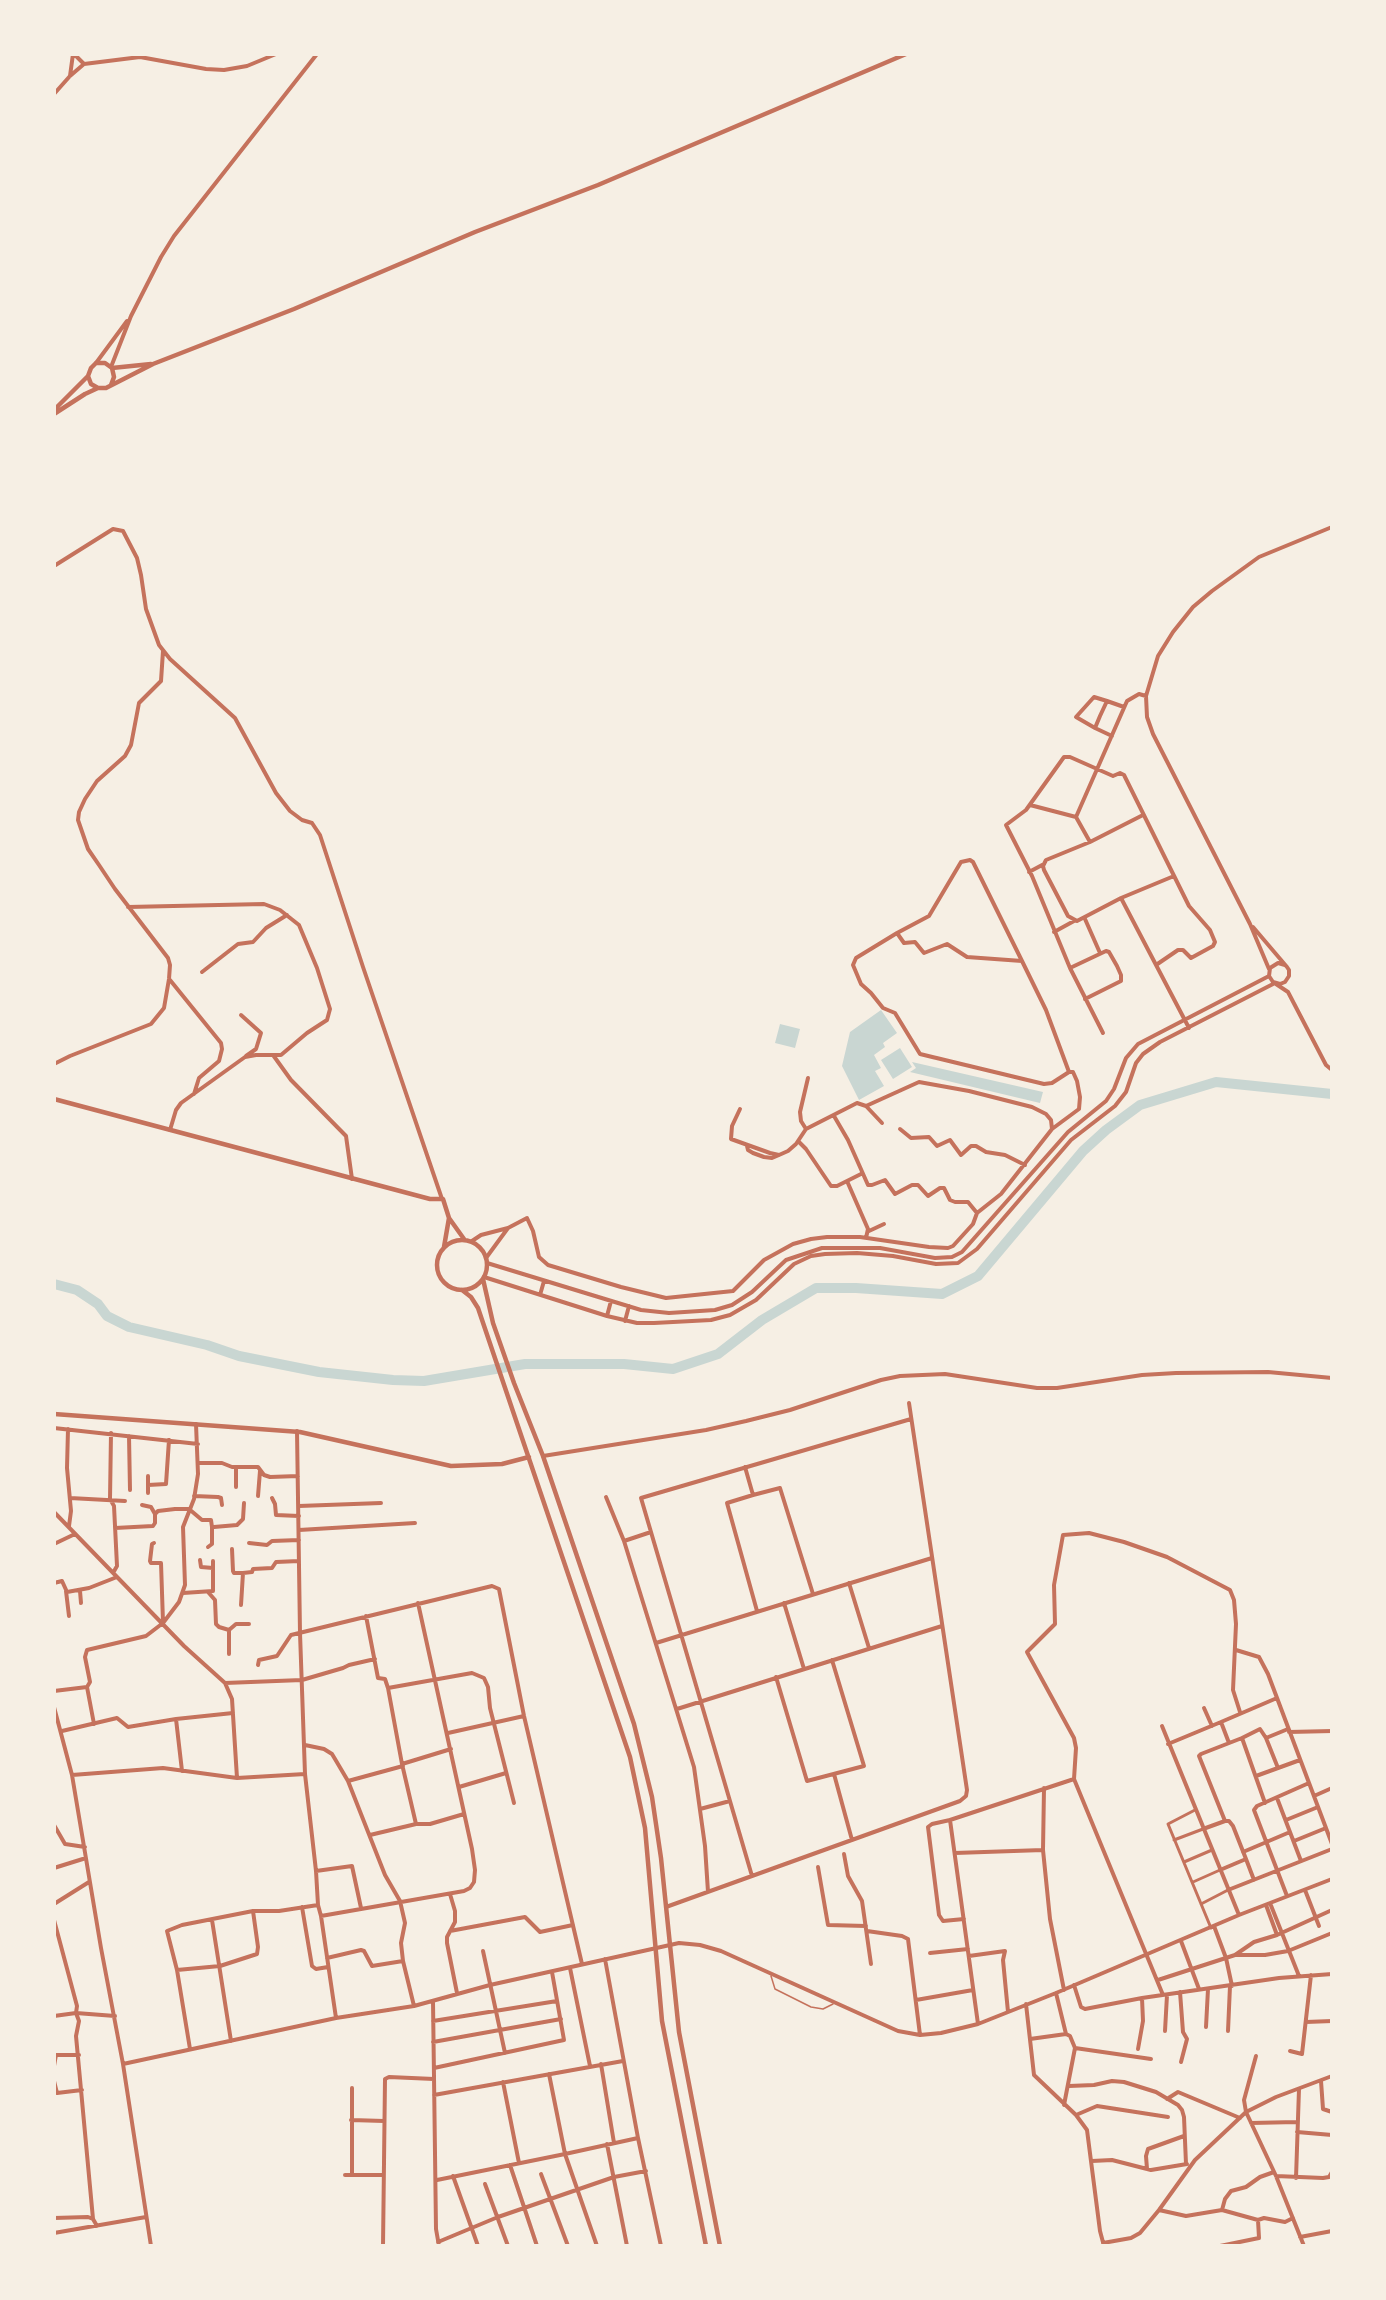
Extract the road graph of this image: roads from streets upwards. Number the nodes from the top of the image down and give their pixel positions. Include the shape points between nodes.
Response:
1 (74, 54) edge
2 (276, 54) edge
3 (317, 54) edge
4 (906, 54) edge
5 (84, 63) junction
6 (70, 76) junction
7 (54, 94) edge
8 (131, 316) junction
9 (96, 363) junction
10 (153, 364) junction
11 (112, 368) junction
12 (88, 376) junction
13 (111, 385) junction
14 (98, 388) junction
15 (54, 412) edge
16 (1332, 527) edge
17 (54, 566) edge
18 (163, 650) junction
19 (1146, 696) junction
20 (1107, 701) junction
21 (1124, 707) junction
22 (1095, 728) junction
23 (1112, 736) junction
24 (1097, 769) junction
25 (1030, 805) junction
26 (1143, 815) junction
27 (1076, 817) junction
28 (1090, 842) junction
29 (1044, 864) junction
30 (1029, 872) junction
31 (1174, 876) junction
32 (1121, 898) junction
33 (128, 907) junction
34 (287, 915) junction
35 (1085, 919) junction
36 (1075, 921) junction
37 (1250, 924) junction
38 (1054, 932) junction
39 (897, 933) junction
40 (1101, 953) junction
41 (1023, 961) junction
42 (1156, 965) junction
43 (1285, 965) junction
44 (1070, 968) junction
45 (1269, 969) junction
46 (202, 972) dead end
47 (1269, 976) junction
48 (169, 979) junction
49 (1288, 979) junction
50 (1276, 984) junction
51 (1288, 992) junction
52 (1084, 999) junction
53 (241, 1015) dead end
54 (1185, 1019) junction
55 (1189, 1028) junction
56 (1103, 1033) dead end
57 (273, 1055) junction
58 (245, 1057) junction
59 (54, 1064) edge
60 (1332, 1070) edge
61 (1069, 1072) junction
62 (808, 1078) dead end
63 (194, 1094) junction
64 (54, 1099) edge
65 (866, 1106) junction
66 (741, 1109) dead end
67 (834, 1116) junction
68 (882, 1124) dead end
69 (806, 1129) junction
70 (900, 1129) dead end
71 (1052, 1129) junction
72 (170, 1130) junction
73 (798, 1141) junction
74 (1025, 1165) junction
75 (862, 1174) junction
76 (352, 1179) junction
77 (847, 1181) junction
78 (442, 1199) junction
79 (977, 1213) junction
80 (449, 1218) junction
81 (884, 1224) dead end
82 (508, 1228) junction
83 (868, 1232) junction
84 (866, 1238) junction
85 (464, 1239) junction
86 (472, 1241) junction
87 (444, 1247) junction
88 (487, 1261) junction
89 (484, 1278) junction
90 (544, 1281) junction
91 (462, 1290) junction
92 (540, 1295) junction
93 (611, 1301) junction
94 (629, 1306) junction
95 (607, 1316) junction
96 (625, 1321) junction
97 (1332, 1378) edge
98 (909, 1403) dead end
99 (54, 1414) edge
100 (911, 1419) junction
101 (196, 1424) junction
102 (54, 1428) edge
103 (68, 1429) junction
104 (297, 1431) junction
105 (111, 1433) junction
106 (129, 1436) junction
107 (169, 1440) junction
108 (198, 1444) junction
109 (543, 1456) junction
110 (529, 1457) junction
111 (198, 1463) junction
112 (236, 1467) junction
113 (745, 1467) junction
114 (260, 1470) junction
115 (148, 1476) dead end
116 (298, 1476) junction
117 (148, 1485) junction
118 (236, 1487) dead end
119 (130, 1490) dead end
120 (148, 1492) dead end
121 (753, 1495) junction
122 (194, 1496) junction
123 (258, 1496) dead end
124 (606, 1497) dead end
125 (70, 1498) junction
126 (272, 1498) dead end
127 (110, 1499) junction
128 (125, 1501) dead end
129 (244, 1503) dead end
130 (381, 1503) dead end
131 (142, 1505) dead end
132 (222, 1505) dead end
133 (299, 1506) junction
134 (189, 1509) junction
135 (54, 1512) edge
136 (155, 1514) junction
137 (299, 1516) junction
138 (415, 1523) dead end
139 (69, 1527) junction
140 (212, 1527) junction
141 (115, 1528) junction
142 (299, 1530) junction
143 (651, 1532) junction
144 (76, 1534) junction
145 (299, 1540) junction
146 (624, 1541) junction
147 (154, 1543) dead end
148 (249, 1543) dead end
149 (54, 1544) edge
150 (208, 1547) dead end
151 (232, 1549) dead end
152 (932, 1558) junction
153 (200, 1560) dead end
154 (213, 1561) dead end
155 (299, 1561) junction
156 (213, 1568) junction
157 (113, 1573) junction
158 (243, 1574) junction
159 (117, 1577) junction
160 (54, 1582) edge
161 (849, 1583) junction
162 (66, 1591) junction
163 (80, 1591) junction
164 (208, 1592) junction
165 (183, 1593) junction
166 (813, 1594) junction
167 (81, 1603) dead end
168 (418, 1603) junction
169 (784, 1603) junction
170 (241, 1605) dead end
171 (757, 1611) junction
172 (69, 1616) dead end
173 (366, 1616) junction
174 (163, 1623) junction
175 (249, 1624) dead end
176 (942, 1626) junction
177 (229, 1630) junction
178 (300, 1633) junction
179 (682, 1634) junction
180 (656, 1643) junction
181 (869, 1648) junction
182 (1236, 1650) junction
183 (229, 1654) dead end
184 (375, 1659) junction
185 (832, 1660) junction
186 (258, 1665) dead end
187 (804, 1669) junction
188 (776, 1677) junction
189 (302, 1680) junction
190 (435, 1680) junction
191 (225, 1683) junction
192 (87, 1687) junction
193 (388, 1688) junction
194 (54, 1691) edge
195 (1277, 1698) junction
196 (701, 1701) junction
197 (54, 1707) edge
198 (1204, 1708) dead end
199 (677, 1709) junction
200 (1240, 1712) junction
201 (233, 1713) junction
202 (524, 1716) junction
203 (176, 1719) junction
204 (494, 1722) junction
205 (1221, 1722) junction
206 (94, 1724) junction
207 (1162, 1726) dead end
208 (1212, 1726) junction
209 (1289, 1730) junction
210 (62, 1731) junction
211 (1332, 1731) edge
212 (448, 1733) junction
213 (1242, 1738) junction
214 (1266, 1738) junction
215 (1229, 1743) junction
216 (1168, 1744) junction
217 (305, 1745) junction
218 (451, 1749) junction
219 (1300, 1760) junction
220 (402, 1765) junction
221 (1278, 1768) junction
222 (182, 1771) junction
223 (305, 1773) junction
224 (506, 1773) junction
225 (834, 1774) junction
226 (72, 1775) junction
227 (1256, 1776) junction
228 (237, 1778) junction
229 (1074, 1779) junction
230 (348, 1781) junction
231 (1309, 1783) junction
232 (459, 1787) junction
233 (1044, 1788) junction
234 (1332, 1788) edge
235 (1314, 1796) junction
236 (1277, 1798) junction
237 (730, 1801) junction
238 (514, 1803) dead end
239 (1265, 1803) junction
240 (1318, 1807) junction
241 (700, 1809) junction
242 (1195, 1810) junction
243 (464, 1814) junction
244 (950, 1820) junction
245 (1286, 1820) junction
246 (1224, 1821) junction
247 (416, 1824) junction
248 (54, 1825) edge
249 (1326, 1828) junction
250 (1203, 1829) junction
251 (1290, 1832) junction
252 (370, 1835) junction
253 (852, 1840) junction
254 (1174, 1840) junction
255 (1294, 1841) junction
256 (1266, 1843) junction
257 (1332, 1846) edge
258 (85, 1847) junction
259 (1212, 1850) junction
260 (1043, 1851) junction
261 (1243, 1852) junction
262 (955, 1853) junction
263 (844, 1854) dead end
264 (86, 1858) junction
265 (1246, 1859) junction
266 (1301, 1861) junction
267 (1184, 1862) junction
268 (818, 1867) dead end
269 (54, 1868) edge
270 (1220, 1870) junction
271 (316, 1871) junction
272 (1277, 1871) junction
273 (752, 1876) junction
274 (1332, 1879) edge
275 (1254, 1880) junction
276 (89, 1882) junction
277 (1193, 1882) junction
278 (1228, 1890) junction
279 (1305, 1890) junction
280 (708, 1892) junction
281 (450, 1894) junction
282 (1287, 1896) junction
283 (400, 1901) junction
284 (54, 1904) edge
285 (1201, 1904) junction
286 (1268, 1904) junction
287 (318, 1905) junction
288 (302, 1907) junction
289 (666, 1907) junction
290 (361, 1908) junction
291 (1332, 1910) edge
292 (253, 1911) junction
293 (1239, 1915) junction
294 (321, 1916) junction
295 (1316, 1917) junction
296 (964, 1919) junction
297 (54, 1920) edge
298 (212, 1920) junction
299 (573, 1924) junction
300 (866, 1926) junction
301 (1318, 1926) dead end
302 (1213, 1927) junction
303 (450, 1930) junction
304 (867, 1931) junction
305 (1279, 1933) junction
306 (1332, 1933) edge
307 (1181, 1941) junction
308 (670, 1945) junction
309 (968, 1949) junction
310 (656, 1950) junction
311 (483, 1951) dead end
312 (1288, 1951) junction
313 (930, 1953) dead end
314 (1146, 1954) junction
315 (1235, 1955) junction
316 (969, 1956) junction
317 (327, 1958) junction
318 (1226, 1958) junction
319 (605, 1959) junction
320 (403, 1961) junction
321 (582, 1964) junction
322 (871, 1964) dead end
323 (220, 1966) junction
324 (328, 1967) junction
325 (570, 1968) junction
326 (1192, 1969) junction
327 (177, 1970) junction
328 (552, 1972) junction
329 (1332, 1974) edge
330 (1311, 1975) junction
331 (1299, 1976) junction
332 (1158, 1980) junction
333 (490, 1985) junction
334 (1074, 1985) junction
335 (1231, 1986) junction
336 (1199, 1989) junction
337 (1208, 1989) junction
338 (973, 1990) junction
339 (1064, 1990) junction
340 (1180, 1992) junction
341 (457, 1993) junction
342 (1056, 1993) junction
343 (1165, 1995) junction
344 (1142, 1998) junction
345 (916, 2000) junction
346 (433, 2001) junction
347 (557, 2001) junction
348 (1026, 2004) junction
349 (414, 2006) junction
350 (496, 2010) junction
351 (1008, 2012) junction
352 (76, 2013) junction
353 (54, 2016) edge
354 (115, 2016) junction
355 (336, 2018) junction
356 (561, 2019) junction
357 (433, 2020) junction
358 (1332, 2021) edge
359 (1306, 2022) junction
360 (978, 2024) junction
361 (1206, 2027) dead end
362 (500, 2030) junction
363 (1165, 2031) dead end
364 (1228, 2031) dead end
365 (1066, 2034) junction
366 (920, 2035) junction
367 (1030, 2039) junction
368 (231, 2041) junction
369 (433, 2042) junction
370 (1075, 2048) junction
371 (190, 2049) junction
372 (1138, 2049) dead end
373 (1290, 2051) dead end
374 (505, 2053) junction
375 (79, 2055) junction
376 (1257, 2056) dead end
377 (1151, 2059) dead end
378 (623, 2061) junction
379 (1181, 2062) dead end
380 (123, 2064) junction
381 (600, 2064) junction
382 (54, 2066) edge
383 (590, 2066) junction
384 (434, 2068) junction
385 (549, 2074) junction
386 (1332, 2076) edge
387 (434, 2079) junction
388 (1321, 2080) junction
389 (54, 2081) edge
390 (503, 2082) junction
391 (1069, 2086) junction
392 (352, 2088) dead end
393 (1299, 2089) junction
394 (82, 2090) junction
395 (434, 2095) junction
396 (1167, 2099) junction
397 (1064, 2106) junction
398 (1246, 2112) junction
399 (1332, 2112) edge
400 (1076, 2115) junction
401 (1168, 2117) dead end
402 (1240, 2118) junction
403 (351, 2120) junction
404 (384, 2121) junction
405 (1298, 2122) junction
406 (1251, 2123) junction
407 (1297, 2132) junction
408 (1332, 2135) edge
409 (1184, 2136) junction
410 (638, 2138) junction
411 (614, 2143) junction
412 (607, 2144) junction
413 (565, 2154) junction
414 (1195, 2160) junction
415 (1092, 2161) junction
416 (519, 2163) junction
417 (1186, 2164) junction
418 (510, 2165) junction
419 (1147, 2169) junction
420 (646, 2171) junction
421 (1332, 2172) edge
422 (541, 2174) dead end
423 (1275, 2174) junction
424 (345, 2175) dead end
425 (352, 2175) junction
426 (383, 2175) junction
427 (453, 2176) junction
428 (614, 2177) junction
429 (1296, 2178) junction
430 (437, 2180) junction
431 (485, 2184) dead end
432 (577, 2191) junction
433 (551, 2200) junction
434 (523, 2209) junction
435 (1160, 2210) junction
436 (1222, 2210) junction
437 (146, 2217) junction
438 (498, 2217) junction
439 (54, 2218) edge
440 (1293, 2218) junction
441 (93, 2219) junction
442 (1258, 2220) junction
443 (97, 2226) junction
444 (472, 2228) junction
445 (1332, 2231) edge
446 (54, 2233) edge
447 (1300, 2237) junction
448 (438, 2244) edge
449 (1103, 2245) edge
450 (151, 2246) edge
451 (383, 2246) edge
452 (478, 2246) edge
453 (508, 2246) edge
454 (537, 2246) edge
455 (568, 2246) edge
456 (597, 2246) edge
457 (627, 2246) edge
458 (661, 2246) edge
459 (706, 2246) edge
460 (720, 2246) edge
461 (1220, 2246) edge
462 (1304, 2246) edge

1 - 5 street
1 - 6 street
2 - 5 street via 224,70 140,57
3 - 8 street via 174,236
4 - 10 street via 598,185
5 - 6 street
6 - 7 street
8 - 9 street
8 - 11 street
9 - 11 street
9 - 12 street
10 - 11 street
10 - 13 street
11 - 13 street
12 - 14 street
12 - 15 street
13 - 14 street
14 - 15 street
16 - 19 street via 1259,557 1193,607 1158,656
17 - 18 street via 113,528 123,531 141,575 152,631
18 - 33 street via 161,681 139,703 131,745 125,756 97,782 78,813 88,849
18 - 78 street via 235,718 276,793 290,811 312,823 320,835
19 - 21 street via 1131,697
19 - 37 street via 1153,734
20 - 21 street
20 - 22 street
20 - 22 street via 1094,697 1076,717
21 - 23 street
22 - 23 street
23 - 24 street
24 - 25 street via 1064,757
24 - 26 street via 1113,776 1124,775
24 - 27 street
25 - 27 street
25 - 30 street via 1006,825
26 - 28 street
26 - 31 street
27 - 28 street
28 - 29 street
29 - 30 street
29 - 36 street via 1068,916
30 - 38 street
31 - 32 street
31 - 42 street via 1189,906 1215,942 1191,958 1178,950
32 - 35 street
32 - 42 street
33 - 34 street via 264,904
33 - 48 street via 168,958
34 - 46 street via 253,942 238,944
34 - 57 street via 298,925 317,968 330,1015 281,1055
35 - 36 street
35 - 40 street
36 - 38 street
37 - 43 street
37 - 45 street
38 - 44 street
39 - 41 street via 904,943 915,942 926,954 947,944 967,957
39 - 41 street via 928,916 961,862 969,860
39 - 61 street via 856,958 853,965 861,984 883,1008 895,1014 920,1054 1044,1084
40 - 44 street
40 - 52 street via 1109,952 1121,981
41 - 61 street
42 - 54 street
43 - 45 street via 1276,963
43 - 49 street via 1290,972
44 - 52 street
45 - 47 street
47 - 50 street
47 - 54 street
48 - 59 street via 164,1008 151,1024
48 - 63 street via 221,1043 219,1061 199,1078
49 - 50 street
49 - 51 street
50 - 51 street
50 - 55 street
51 - 60 street
52 - 56 street
53 - 58 street via 261,1033 256,1048
54 - 55 street
54 - 94 street via 1134,1047 1106,1101 1059,1141 956,1256 944,1259 880,1248 822,1248 786,1260 742,1300 726,1307 669,1313
55 - 96 street via 1143,1054 1126,1092 1115,1106 1071,1140 963,1261 944,1264 879,1255 811,1256 794,1264 756,1300 730,1315 666,1323
57 - 58 street
57 - 76 street via 291,1080 346,1136
58 - 63 street
61 - 71 street via 1077,1081 1079,1108
62 - 69 street via 800,1112
63 - 72 street via 178,1107
64 - 72 street
65 - 67 street via 857,1103
65 - 68 street
65 - 71 street via 922,1082 1032,1107 1052,1120
66 - 73 street via 732,1126 731,1139 779,1155
67 - 69 street
67 - 75 street
69 - 73 street
70 - 74 street via 911,1138 928,1137 937,1146 950,1140 961,1155 976,1146
71 - 74 street
72 - 76 street
73 - 77 street via 827,1183 837,1186
74 - 79 street via 1002,1194
75 - 77 street
75 - 79 street via 868,1185 885,1180 895,1194 912,1185 918,1185 928,1196 944,1188 950,1200 968,1202
76 - 78 street
77 - 83 street
78 - 80 street
79 - 84 street via 974,1224 948,1248
80 - 85 street
80 - 87 street
81 - 83 street
82 - 84 street via 527,1218 539,1257 548,1265 666,1298 733,1292 764,1260 794,1244 827,1237
82 - 86 street
82 - 88 street
83 - 84 street
85 - 86 street
85 - 87 street
86 - 88 street
87 - 91 street via 437,1260 439,1275 448,1286
88 - 89 street
88 - 90 street
89 - 91 street via 474,1287
89 - 92 street
89 - 109 street via 500,1345
90 - 92 street
90 - 93 street
91 - 110 street via 476,1303
92 - 95 street
93 - 94 street
93 - 95 street
94 - 96 street
95 - 96 street
97 - 109 street via 1268,1372 1176,1373 1037,1388 945,1374 900,1376 736,1424
98 - 100 street
99 - 101 street
100 - 113 street
100 - 152 street
101 - 104 street
101 - 108 street
102 - 103 street
103 - 105 street
103 - 125 street
104 - 110 street via 451,1466 502,1464
104 - 116 street
105 - 106 street
105 - 127 street
106 - 107 street
106 - 119 street
107 - 108 street
107 - 117 street via 166,1484
108 - 111 street
109 - 289 street via 634,1724 652,1797
110 - 310 street via 630,1757 645,1828
111 - 112 street
111 - 122 street
112 - 114 street
112 - 118 street
113 - 121 street
113 - 143 street via 641,1498
114 - 116 street via 267,1476
114 - 123 street
115 - 117 street
116 - 133 street
117 - 120 street
121 - 166 street via 780,1488
121 - 171 street via 727,1503
122 - 132 street via 218,1497
122 - 134 street
124 - 146 street
125 - 127 street
125 - 139 street
126 - 137 street via 276,1515
127 - 128 street
127 - 141 street
129 - 140 street via 243,1520 238,1524
130 - 133 street
131 - 136 street via 151,1507
133 - 137 street
134 - 136 street
134 - 140 street via 202,1520 211,1520
134 - 165 street via 183,1527
135 - 139 street
136 - 141 street via 153,1526
137 - 142 street
138 - 142 street
139 - 144 street
140 - 150 street via 212,1544
141 - 157 street via 117,1566
142 - 145 street
143 - 146 street
143 - 179 street
144 - 149 street
144 - 157 street
145 - 148 street via 272,1541 267,1545
145 - 155 street
146 - 180 street
147 - 174 street via 150,1561 161,1563
151 - 158 street via 232,1570
152 - 161 street
152 - 176 street
153 - 156 street via 201,1567
154 - 156 street
155 - 158 street via 276,1562 272,1568
155 - 178 street
156 - 164 street via 213,1591
157 - 159 street
158 - 170 street
159 - 163 street
159 - 174 street
160 - 162 street via 62,1581
161 - 166 street
161 - 181 street
162 - 163 street
162 - 172 street
163 - 167 street
164 - 165 street
164 - 177 street via 215,1600 216,1624
165 - 174 street
166 - 169 street
168 - 173 street
168 - 190 street
168 - 202 street via 492,1586 499,1589
169 - 171 street
169 - 187 street
171 - 179 street
173 - 178 street
173 - 184 street
174 - 191 street
174 - 192 street via 141,1638 87,1650
175 - 177 street via 236,1624
176 - 181 street
176 - 253 street via 966,1796
177 - 183 street
178 - 186 street via 291,1635 277,1656 259,1660
178 - 189 street
179 - 180 street
179 - 196 street
180 - 199 street
181 - 185 street
182 - 195 street via 1259,1657
182 - 200 street via 1233,1690
182 - 229 street via 1230,1590 1167,1557 1124,1542 1089,1533 1064,1534 1054,1585 1056,1622 1027,1652 1074,1737
184 - 189 street
184 - 193 street via 378,1678 385,1679
185 - 187 street
185 - 225 street via 864,1766
187 - 188 street
188 - 196 street
188 - 225 street via 807,1781
189 - 191 street
189 - 217 street
190 - 193 street
190 - 204 street via 481,1675 488,1687
190 - 212 street
191 - 201 street
192 - 194 street
192 - 206 street
193 - 220 street
195 - 200 street
195 - 209 street
196 - 199 street
196 - 237 street
197 - 210 street
198 - 208 street
199 - 241 street via 694,1767
200 - 205 street
201 - 203 street
201 - 228 street
202 - 204 street
202 - 299 street
203 - 206 street via 128,1727 117,1718
203 - 222 street
204 - 212 street
204 - 224 street
205 - 208 street
205 - 215 street
206 - 210 street
207 - 216 street
208 - 216 street
209 - 211 street
209 - 214 street
209 - 219 street
210 - 226 street
212 - 218 street
213 - 214 street via 1260,1730
213 - 215 street
213 - 227 street
214 - 221 street
215 - 246 street via 1199,1757
216 - 242 street
217 - 223 street
217 - 230 street via 332,1754
218 - 220 street
218 - 232 street
219 - 221 street
219 - 231 street
220 - 230 street
220 - 247 street
221 - 227 street
222 - 226 street via 163,1768
222 - 228 street
223 - 228 street
223 - 271 street
224 - 232 street
224 - 238 street
225 - 253 street
226 - 258 street
227 - 239 street
229 - 233 street
229 - 314 street
230 - 252 street
231 - 235 street
231 - 236 street
232 - 243 street
233 - 244 street
233 - 260 street
234 - 235 street
235 - 240 street
236 - 239 street
236 - 245 street
237 - 241 street
237 - 273 street
239 - 256 street via 1254,1810
240 - 245 street
240 - 249 street
241 - 280 street
242 - 250 street
242 - 254 street via 1168,1824
243 - 247 street
243 - 281 street via 475,1875 470,1888
244 - 262 street
244 - 296 street via 928,1827 939,1915 943,1922
245 - 251 street
246 - 250 street
246 - 261 street via 1230,1821
247 - 252 street
248 - 258 street via 65,1844
249 - 255 street
249 - 257 street
250 - 254 street
250 - 259 street
251 - 255 street
251 - 256 street
252 - 283 street
253 - 273 street
254 - 267 street
255 - 266 street
256 - 261 street
256 - 272 street
257 - 266 street
258 - 264 street
259 - 267 street
259 - 270 street
260 - 262 street
260 - 339 street via 1050,1918
261 - 265 street
262 - 296 street
263 - 300 street via 848,1876 860,1896
264 - 269 street
264 - 276 street
265 - 270 street
265 - 275 street
266 - 272 street
267 - 277 street
268 - 300 street via 828,1925
270 - 277 street
270 - 278 street
271 - 287 street
271 - 290 street via 352,1866
272 - 275 street
272 - 282 street
273 - 280 street
274 - 279 street
275 - 278 street
276 - 284 street
276 - 354 street
277 - 285 street
278 - 285 street
278 - 293 street
279 - 282 street
279 - 295 street
280 - 289 street
281 - 283 street
281 - 303 street via 456,1917
282 - 286 street
283 - 290 street
283 - 320 street via 405,1923
285 - 302 street
286 - 293 street
286 - 305 street
287 - 288 street
287 - 294 street
288 - 292 street
288 - 324 street via 312,1966
289 - 308 street
290 - 294 street
291 - 295 street
292 - 298 street
292 - 323 street via 257,1954
293 - 302 street
294 - 317 street
295 - 301 street
295 - 305 street
296 - 309 street
297 - 352 street
298 - 323 street
298 - 327 street via 166,1932
299 - 303 street via 543,1932 521,1917
299 - 321 street
300 - 304 street
302 - 307 street
302 - 318 street
303 - 341 street via 447,1943
304 - 322 street
304 - 345 street via 908,1939
305 - 312 street
305 - 315 street via 1254,1942
306 - 312 street
307 - 314 street
307 - 326 street
308 - 310 street
308 - 366 street via 709,1947 898,2031
308 - 460 street via 682,2055
309 - 313 street
309 - 316 street
310 - 319 street
310 - 459 street via 662,2022
311 - 333 street
312 - 315 street
312 - 331 street
314 - 332 street
314 - 334 street
315 - 318 street
316 - 338 street
316 - 351 street via 1005,1951
317 - 320 street via 361,1950 372,1966
317 - 324 street
318 - 326 street
318 - 335 street
319 - 321 street
319 - 378 street
320 - 349 street
321 - 325 street
323 - 327 street
323 - 368 street
324 - 355 street
325 - 328 street
325 - 383 street
326 - 332 street
326 - 336 street
327 - 371 street
328 - 333 street
328 - 347 street
329 - 330 street
330 - 331 street
330 - 359 street
331 - 335 street
332 - 343 street
333 - 341 street
333 - 350 street
334 - 339 street
334 - 344 street via 1084,2009
335 - 337 street
335 - 364 street
336 - 337 street
336 - 340 street
337 - 361 street
338 - 345 street
338 - 360 street
339 - 342 street
340 - 343 street
340 - 379 street via 1183,2032 1187,2038
341 - 346 street
342 - 348 street
342 - 365 street
343 - 344 street
343 - 363 street
344 - 372 street
345 - 366 street
346 - 349 street
346 - 357 street
347 - 350 street
347 - 356 street
348 - 351 street
348 - 367 street
349 - 355 street
350 - 357 street
350 - 362 street
351 - 360 street
352 - 353 street
352 - 354 street
352 - 375 street
354 - 380 street
355 - 368 street
356 - 362 street
356 - 374 street via 563,2041
357 - 369 street
358 - 359 street
359 - 373 street via 1302,2054
360 - 366 street
362 - 369 street
362 - 374 street
365 - 367 street
365 - 370 street
367 - 397 street via 1034,2074
368 - 371 street
369 - 384 street
370 - 377 street
370 - 391 street
371 - 380 street
374 - 384 street
375 - 382 street via 56,2055
375 - 394 street
376 - 398 street via 1244,2100
378 - 381 street
378 - 410 street
380 - 437 street
381 - 383 street
381 - 411 street
383 - 385 street
384 - 387 street
385 - 390 street
385 - 413 street
386 - 388 street
387 - 395 street
387 - 404 street via 387,2078
388 - 393 street
388 - 399 street via 1323,2109
389 - 394 street via 57,2092
390 - 395 street
390 - 416 street
391 - 396 street via 1124,2082
391 - 397 street
392 - 403 street
393 - 398 street
393 - 405 street
394 - 441 street
395 - 430 street
396 - 402 street via 1178,2092
396 - 409 street via 1182,2110
397 - 400 street
398 - 402 street
398 - 406 street
400 - 401 street via 1097,2106
400 - 415 street via 1087,2130
402 - 414 street
403 - 404 street
403 - 425 street
404 - 426 street
405 - 406 street
405 - 407 street
406 - 423 street
407 - 408 street
407 - 429 street
409 - 417 street
409 - 419 street via 1148,2150
410 - 411 street
410 - 420 street
411 - 412 street
412 - 413 street
412 - 428 street
413 - 416 street
413 - 432 street
414 - 417 street
414 - 435 street
415 - 419 street via 1112,2160
415 - 449 street
416 - 418 street
417 - 419 street
418 - 427 street
418 - 434 street
420 - 428 street
420 - 458 street
421 - 429 street via 1326,2178
422 - 433 street
423 - 429 street
423 - 436 street via 1232,2191
423 - 440 street
424 - 425 street
425 - 426 street
426 - 451 street
427 - 430 street
427 - 444 street
428 - 432 street
428 - 457 street
430 - 448 street
431 - 438 street
432 - 433 street
432 - 456 street
433 - 434 street
433 - 455 street
434 - 438 street
434 - 454 street
435 - 436 street via 1186,2216
435 - 449 street via 1136,2236
436 - 442 street
437 - 443 street
437 - 450 street
438 - 444 street
438 - 453 street
439 - 441 street
440 - 442 street via 1285,2222
440 - 447 street
441 - 443 street
442 - 461 street via 1259,2238
443 - 446 street
444 - 448 street
444 - 452 street
445 - 447 street
447 - 462 street

